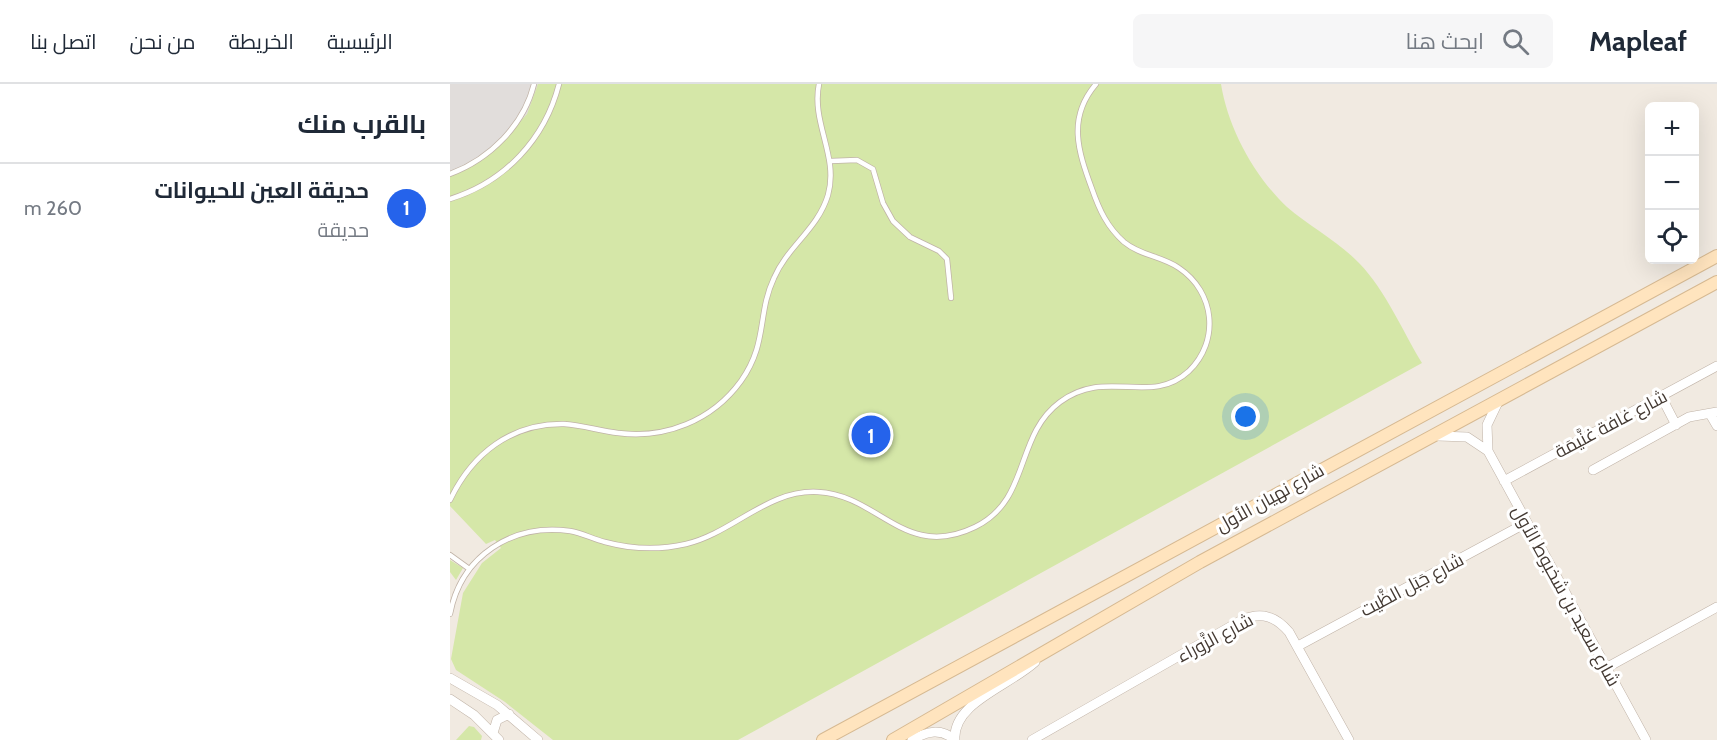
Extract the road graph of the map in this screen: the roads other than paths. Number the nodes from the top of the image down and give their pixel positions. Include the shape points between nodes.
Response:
1 (534, 84) edge
2 (559, 84) edge
3 (819, 84) edge
4 (1096, 84) edge
5 (831, 161) junction
6 (450, 174) edge
7 (450, 199) edge
8 (1717, 256) edge
9 (1717, 282) edge
10 (951, 298) dead end
11 (1717, 366) edge
12 (1661, 396) junction
13 (1498, 402) junction
14 (1714, 413) edge
15 (1676, 425) junction
16 (1717, 426) edge
17 (1430, 437) junction
18 (1488, 451) junction
19 (1593, 470) dead end
20 (1504, 481) junction
21 (450, 500) edge
22 (1526, 523) junction
23 (450, 555) edge
24 (468, 568) junction
25 (1717, 607) edge
26 (450, 614) edge
27 (1298, 646) junction
28 (1045, 650) junction
29 (1606, 668) junction
30 (450, 678) edge
31 (450, 699) edge
32 (509, 714) junction
33 (496, 736) edge
34 (538, 740) edge
35 (824, 740) edge
36 (892, 740) edge
37 (912, 740) edge
38 (955, 740) edge
39 (1032, 740) edge
40 (1348, 740) edge
41 (1646, 740) edge

1 - 6 lane via 525,109 504,138 473,163
2 - 7 lane via 549,114 524,153 493,179
3 - 5 lane via 818,115
4 - 24 lane via 1081,108 1076,137 1079,156 1100,210 1110,227 1131,247 1186,274 1207,303 1208,338 1197,362 1184,375 1158,387 1109,384 1086,388 1066,398 1048,412 1035,431 1019,478 1002,507 986,521 956,534 915,534 848,498 806,492 778,498 727,528 684,544 656,548 626,546 580,533 536,531 498,545
5 - 10 lane via 857,160 873,169 893,221 910,237 945,255
5 - 21 lane via 824,207 776,273 768,293 757,352 726,399 697,419 659,433 632,435 562,424 513,434 475,461
8 - 35 main road, شارع نهيان الأول
9 - 13 main road, شارع نهيان الأول
11 - 12 street, شارع غافة غنَّيمَة
12 - 15 street
12 - 20 street, شارع غافة غنَّيمَة
13 - 17 main road, شارع نهيان الأول
13 - 18 street, شارع سعيد بن شخبوط الأول via 1487,425
14 - 15 street via 1689,417
14 - 16 street
15 - 19 street
17 - 18 street via 1456,435 1477,442
17 - 28 main road, شارع نهيان الأول
18 - 20 street, شارع سعيد بن شخبوط الأول
20 - 22 street, شارع سعيد بن شخبوط الأول
22 - 27 street, شارع جَبَل الظَّيت
22 - 29 street, شارع سعيد بن شخبوط الأول
23 - 24 lane
24 - 26 lane via 456,590
25 - 29 street
27 - 39 street, شارع الزَّوراء via 1276,620 1250,616
27 - 40 street, شارع الزَّوراء
28 - 36 main road, شارع نهيان الأول
28 - 38 street via 1021,674 964,711 956,724
29 - 41 street, شارع سعيد بن شخبوط الأول
30 - 32 street
31 - 33 street
32 - 33 street via 497,720
32 - 34 street
37 - 38 street via 935,731

